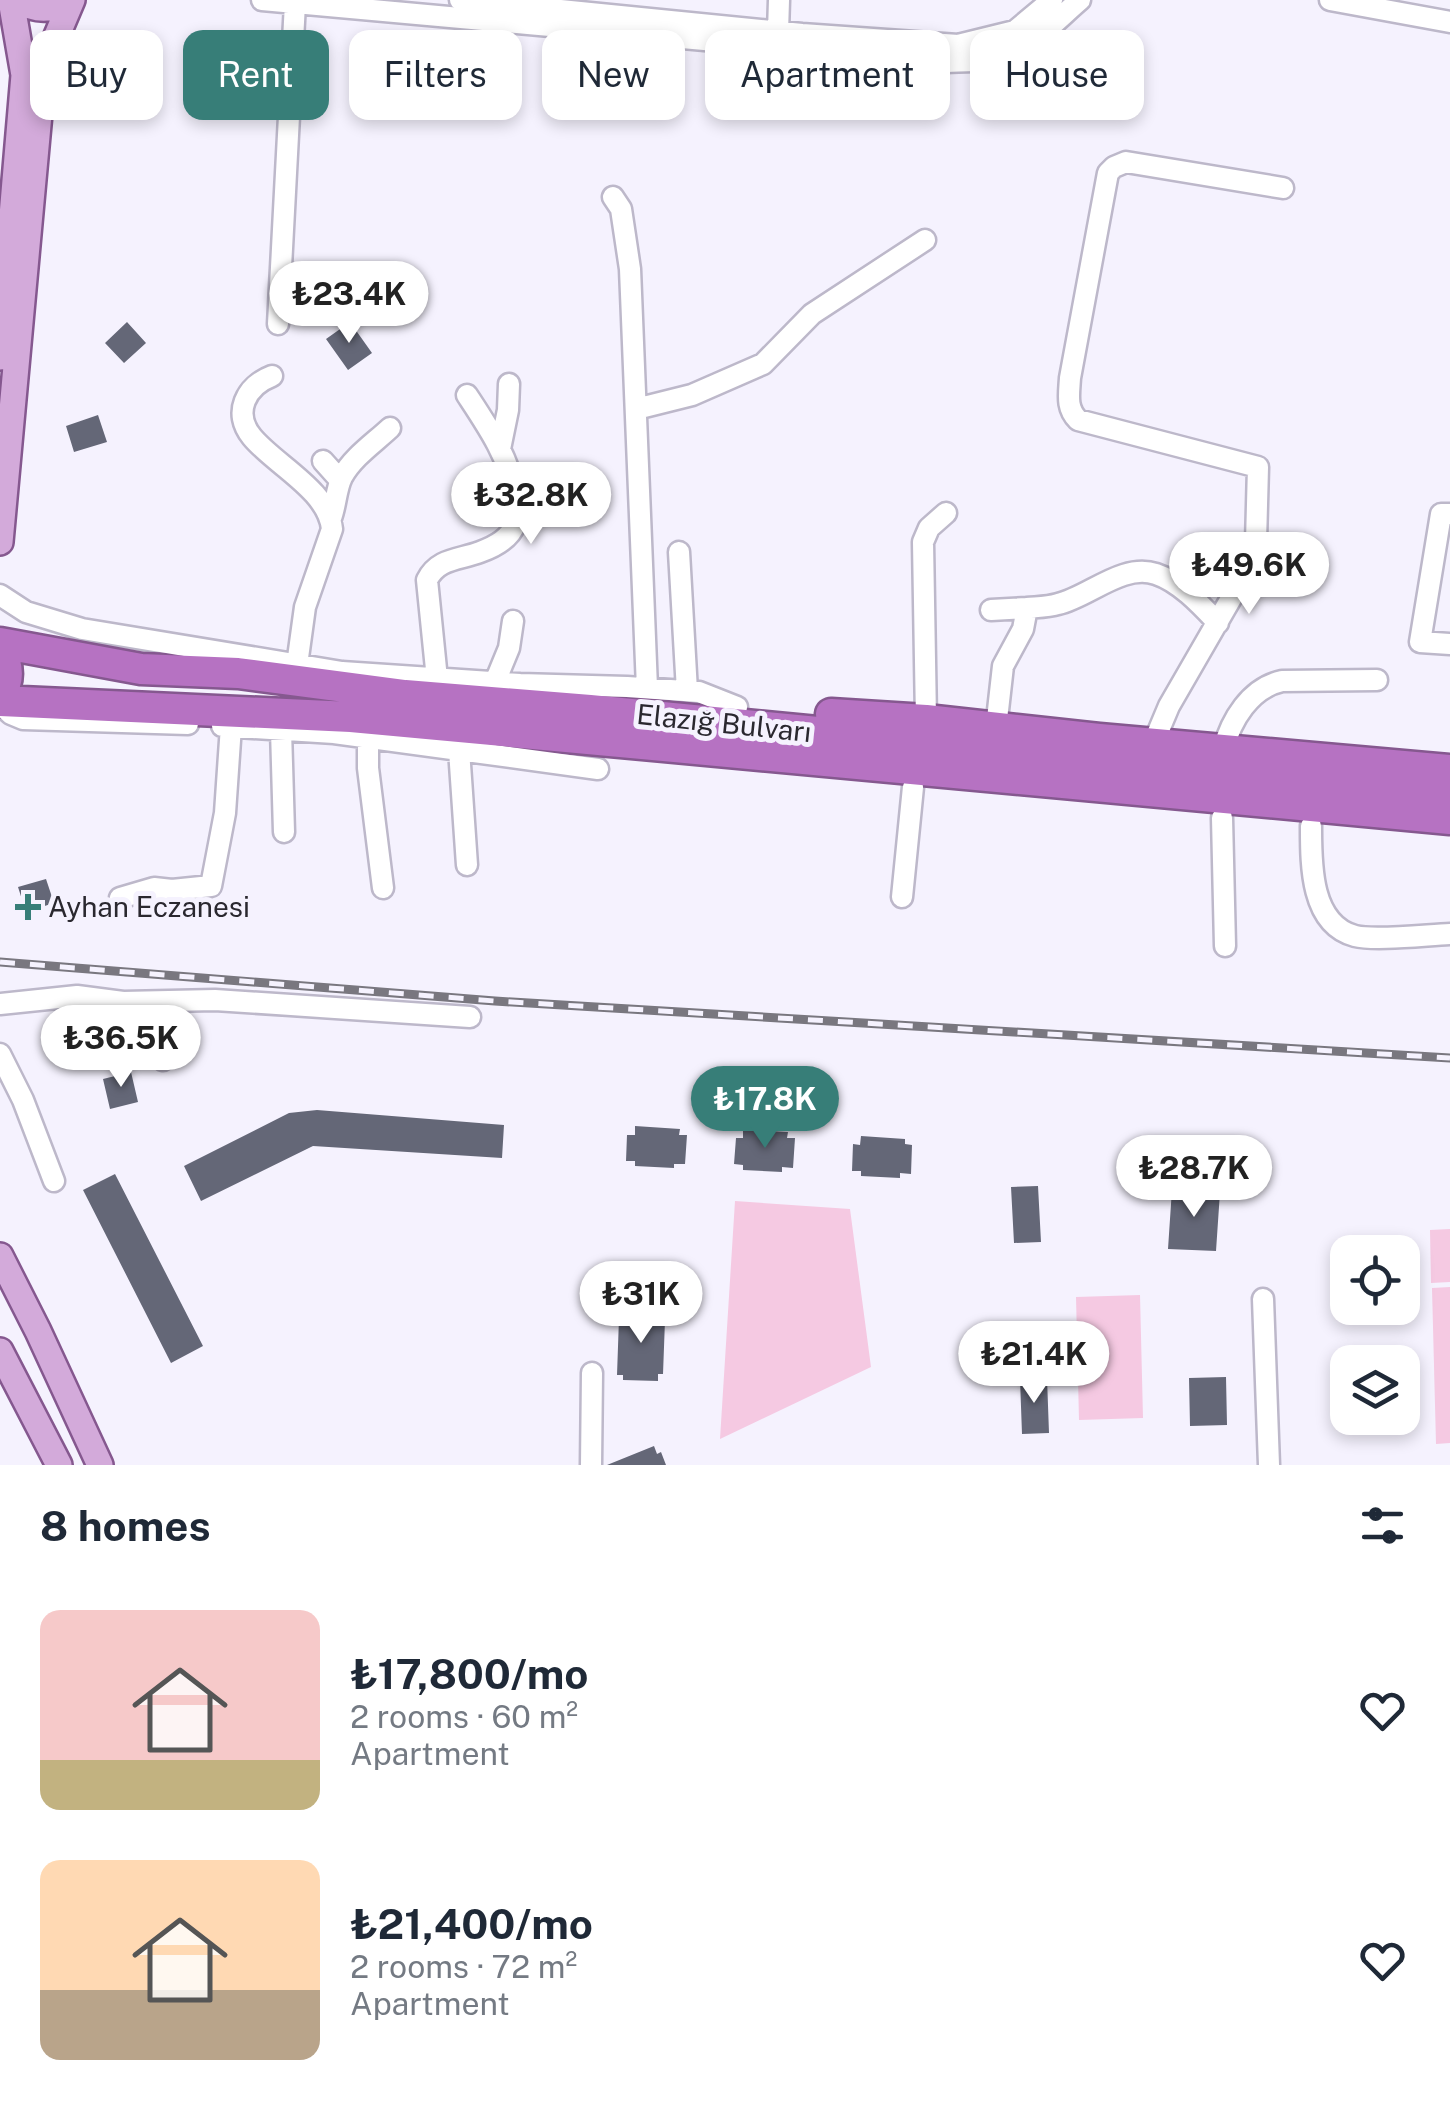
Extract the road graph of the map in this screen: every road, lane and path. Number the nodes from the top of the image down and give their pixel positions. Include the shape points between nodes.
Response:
1 (15, 0) edge
2 (70, 0) edge
3 (262, 0) edge
4 (460, 0) edge
5 (779, 0) edge
6 (1052, 0) edge
7 (1080, 0) edge
8 (1330, 0) edge
9 (295, 3) junction
10 (1450, 22) edge
11 (758, 30) edge
12 (778, 30) edge
13 (950, 45) edge
14 (1283, 188) dead end
15 (613, 197) dead end
16 (925, 240) dead end
17 (2, 308) edge
18 (278, 324) dead end
19 (0, 357) edge
20 (272, 376) dead end
21 (509, 384) dead end
22 (467, 395) dead end
23 (636, 410) junction
24 (390, 428) dead end
25 (500, 449) junction
26 (323, 461) dead end
27 (340, 480) junction
28 (946, 512) dead end
29 (1450, 514) edge
30 (331, 518) junction
31 (0, 542) edge
32 (679, 552) dead end
33 (0, 595) edge
34 (1026, 608) junction
35 (991, 610) dead end
36 (514, 620) dead end
37 (1218, 623) junction
38 (1450, 644) edge
39 (0, 647) edge
40 (296, 665) junction
41 (437, 679) junction
42 (1376, 680) dead end
43 (495, 682) junction
44 (647, 688) junction
45 (687, 691) junction
46 (0, 700) edge
47 (737, 707) junction
48 (590, 710) junction
49 (926, 720) junction
50 (230, 726) junction
51 (996, 728) junction
52 (281, 730) junction
53 (368, 738) junction
54 (1153, 744) junction
55 (459, 750) junction
56 (1222, 750) junction
57 (736, 754) junction
58 (598, 769) dead end
59 (1450, 770) edge
60 (913, 787) junction
61 (1450, 793) edge
62 (1222, 818) junction
63 (1450, 819) edge
64 (1311, 826) junction
65 (284, 832) dead end
66 (1450, 839) edge
67 (467, 865) dead end
68 (383, 888) dead end
69 (902, 896) dead end
70 (120, 898) dead end
71 (1450, 934) edge
72 (1225, 946) dead end
73 (114, 1001) junction
74 (0, 1004) edge
75 (470, 1017) dead end
76 (0, 1054) edge
77 (163, 1060) dead end
78 (54, 1181) dead end
79 (0, 1256) edge
80 (1263, 1298) dead end
81 (0, 1351) edge
82 (592, 1373) dead end
83 (59, 1465) edge
84 (100, 1465) edge
85 (591, 1465) edge
86 (1269, 1465) edge

1 - 2 main road via 44,10
1 - 17 main road via 24,75
2 - 31 main road via 50,52 39,114
3 - 9 street
4 - 11 street
5 - 12 street
6 - 13 street via 1014,31
7 - 9 street via 1011,54 947,62
8 - 10 street
9 - 18 street
14 - 37 street via 1126,162 1114,167 1070,378 1068,403 1078,420 1258,467 1256,542
15 - 23 street via 621,209 630,269
16 - 23 street via 812,314 763,364
17 - 19 main road
20 - 30 street via 245,396 245,428
21 - 25 street
22 - 25 street
23 - 44 street
24 - 27 street
25 - 41 street via 511,472 515,527 478,553 447,560 427,580
26 - 27 street
27 - 30 street
28 - 49 street via 923,542
29 - 38 street via 1441,514 1420,642
30 - 40 street
32 - 45 street
33 - 40 street via 26,612 82,629
34 - 35 street
34 - 37 street via 1060,604 1141,572 1172,582
34 - 51 street via 1003,666
36 - 43 street
37 - 54 street
39 - 46 highway via 7,678
39 - 48 highway, Elazığ Bulvarı via 140,669 238,672 404,695
40 - 41 street
41 - 43 street
42 - 56 street via 1270,684 1247,702
43 - 44 street
44 - 45 street
45 - 47 street
46 - 50 street via 23,719
46 - 57 highway, Elazığ Bulvarı via 350,718
47 - 48 highway
47 - 49 highway
48 - 61 highway, Elazığ Bulvarı
49 - 51 highway
50 - 52 street
50 - 70 street via 225,813 211,886 154,888
51 - 54 highway
52 - 53 street
52 - 65 street
53 - 55 street
53 - 68 street
54 - 56 highway
55 - 58 street
55 - 67 street
56 - 59 highway
57 - 60 highway
57 - 63 highway, Elazığ Bulvarı
60 - 62 highway
60 - 69 street
62 - 64 highway
62 - 72 street
64 - 66 highway
64 - 71 street via 1318,897 1338,928 1360,937
73 - 74 street via 60,996
73 - 75 street via 215,1000
73 - 77 street
76 - 78 street
79 - 84 main road
80 - 86 street
81 - 83 main road
82 - 85 street

